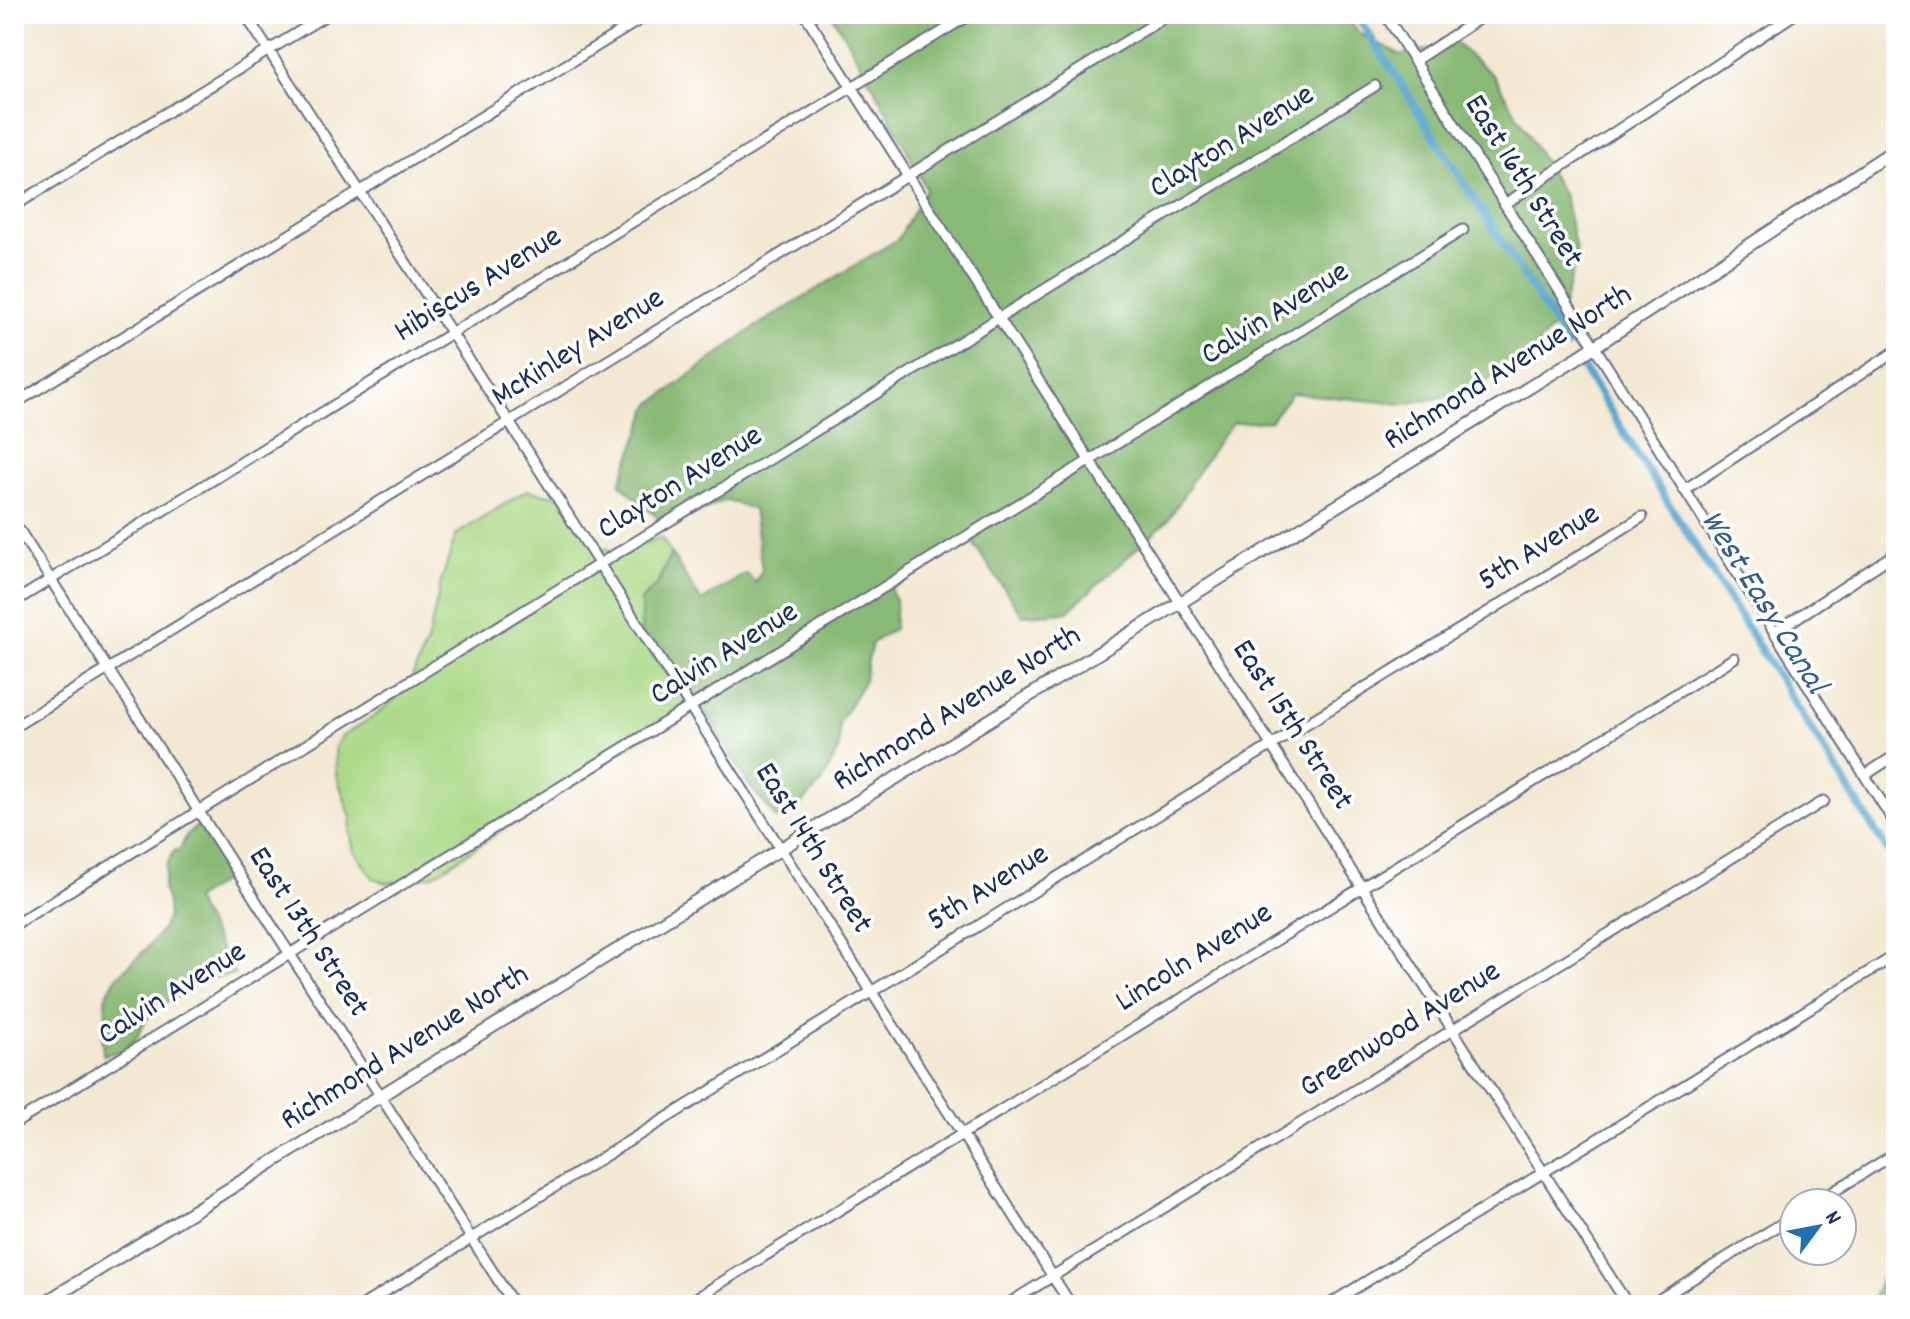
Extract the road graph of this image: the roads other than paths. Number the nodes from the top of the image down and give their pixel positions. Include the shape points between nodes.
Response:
1 (245, 14) edge
2 (328, 14) edge
3 (649, 14) edge
4 (805, 14) edge
5 (971, 14) edge
6 (1170, 14) edge
7 (1385, 14) edge
8 (1486, 14) edge
9 (1795, 14) edge
10 (269, 50) junction
11 (1414, 61) junction
12 (1375, 86) dead end
13 (853, 87) junction
14 (1896, 149) edge
15 (909, 175) junction
16 (360, 191) junction
17 (1505, 204) junction
18 (14, 206) edge
19 (1463, 230) dead end
20 (1000, 317) junction
21 (452, 333) junction
22 (1595, 347) junction
23 (1896, 351) edge
24 (14, 404) edge
25 (509, 422) junction
26 (1090, 460) junction
27 (1684, 490) junction
28 (1642, 517) dead end
29 (14, 522) edge
30 (1896, 553) edge
31 (600, 565) junction
32 (51, 579) junction
33 (14, 602) edge
34 (1181, 603) junction
35 (1775, 632) junction
36 (1734, 658) dead end
37 (108, 669) junction
38 (691, 706) junction
39 (14, 727) edge
40 (1272, 745) junction
41 (1896, 755) edge
42 (1865, 775) junction
43 (1824, 801) dead end
44 (199, 811) junction
45 (1896, 825) edge
46 (781, 849) junction
47 (1362, 887) junction
48 (14, 925) edge
49 (290, 953) junction
50 (1896, 955) edge
51 (872, 991) junction
52 (1453, 1029) junction
53 (380, 1096) junction
54 (14, 1124) edge
55 (962, 1133) junction
56 (1896, 1153) edge
57 (1544, 1172) junction
58 (1841, 1187) edge
59 (1778, 1226) edge
60 (471, 1238) junction
61 (1052, 1276) junction
62 (41, 1305) edge
63 (363, 1305) edge
64 (514, 1305) edge
65 (685, 1305) edge
66 (1006, 1305) edge
67 (1071, 1305) edge
68 (1328, 1305) edge
69 (1628, 1305) edge
70 (1650, 1305) edge

1 - 10 street, East 14th Street
2 - 10 street
3 - 16 street
4 - 13 street, East 15th Street
5 - 13 street, Hibiscus Avenue
6 - 15 street, McKinley Avenue
7 - 11 street, East 16th Street
8 - 11 street
9 - 17 street
10 - 16 street, East 14th Street
10 - 18 street
11 - 17 street, East 16th Street
12 - 20 street, Clayton Avenue
13 - 15 street, East 15th Street
13 - 21 street, Hibiscus Avenue
14 - 22 street, Richmond Avenue North
15 - 20 street, East 15th Street
15 - 25 street, McKinley Avenue
16 - 21 street, East 14th Street
16 - 24 street
17 - 22 street, East 16th Street
19 - 26 street, Calvin Avenue
20 - 26 street, East 15th Street
20 - 31 street, Clayton Avenue
21 - 25 street, East 14th Street
21 - 32 street, Hibiscus Avenue
22 - 27 street, East 16th Street
22 - 34 street, Richmond Avenue North
23 - 27 street
25 - 31 street, East 14th Street
25 - 37 street, McKinley Avenue
26 - 34 street, East 15th Street
26 - 38 street, Calvin Avenue
27 - 35 street, East 16th Street
28 - 40 street, 5th Avenue
29 - 32 street, East 13th Street
30 - 35 street
31 - 38 street, East 14th Street
31 - 44 street, Clayton Avenue
32 - 33 street, Hibiscus Avenue
32 - 37 street, East 13th Street
34 - 40 street, East 15th Street
34 - 46 street, Richmond Avenue North
35 - 42 street, East 16th Street
36 - 47 street, Lincoln Avenue
37 - 39 street, McKinley Avenue
37 - 44 street, East 13th Street
38 - 46 street, East 14th Street
38 - 49 street, Calvin Avenue
40 - 47 street, East 15th Street
40 - 51 street, 5th Avenue
41 - 42 street
42 - 45 street, East 16th Street
43 - 52 street, Greenwood Avenue
44 - 48 street, Clayton Avenue
44 - 49 street, East 13th Street
46 - 51 street, East 14th Street
46 - 53 street, Richmond Avenue North
47 - 52 street, East 15th Street
47 - 55 street, Lincoln Avenue
49 - 53 street, East 13th Street
49 - 54 street, Calvin Avenue
50 - 57 street
51 - 55 street, East 14th Street
51 - 60 street, 5th Avenue
52 - 57 street, East 15th Street
52 - 61 street, Greenwood Avenue
53 - 60 street, East 13th Street
53 - 62 street, Richmond Avenue North
55 - 61 street, East 14th Street
55 - 65 street, Lincoln Avenue
56 - 58 street
57 - 68 street
57 - 69 street, East 15th Street
59 - 70 street
60 - 63 street, 5th Avenue
60 - 64 street, East 13th Street
61 - 66 street, Greenwood Avenue
61 - 67 street, East 14th Street

